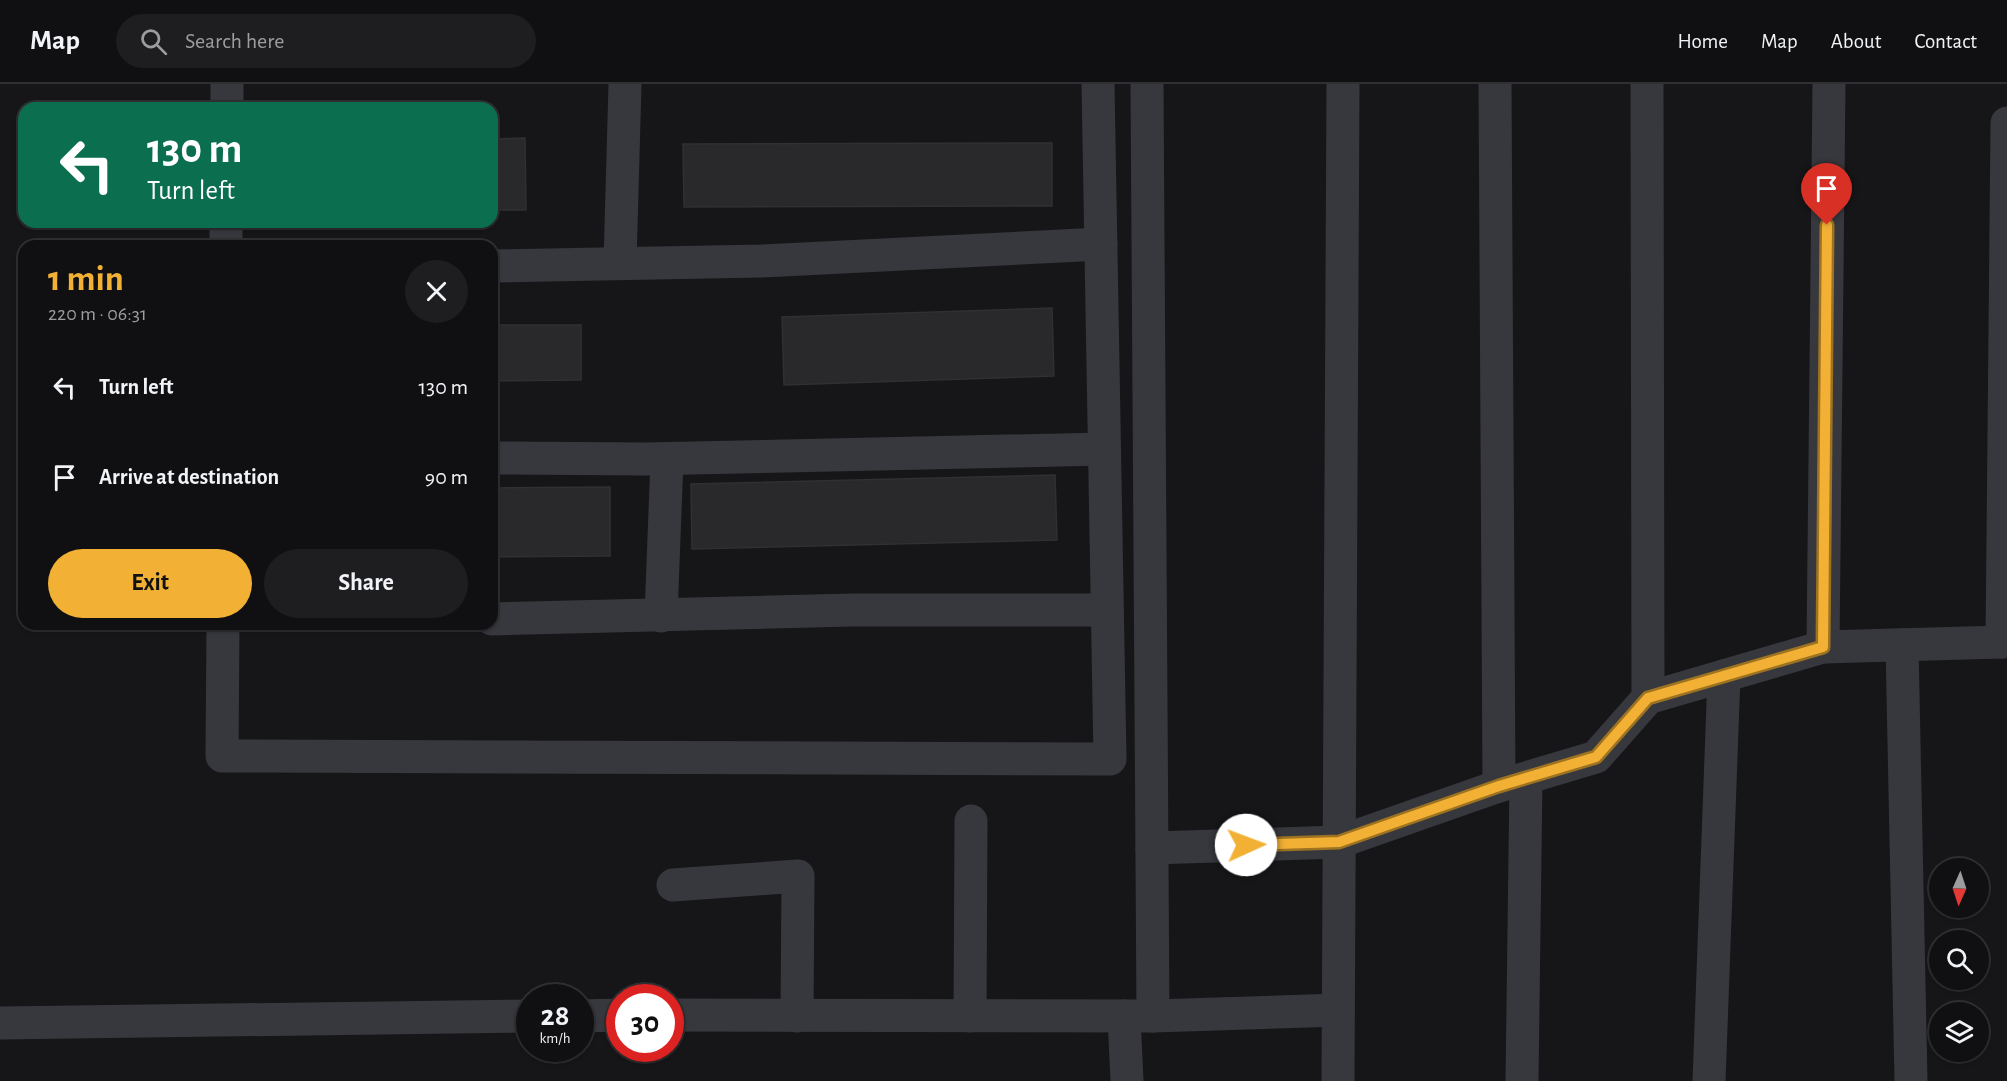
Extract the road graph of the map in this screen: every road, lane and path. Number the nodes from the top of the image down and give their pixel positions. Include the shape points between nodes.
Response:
1 (227, 84) edge
2 (625, 84) edge
3 (1098, 84) edge
4 (1147, 84) edge
5 (1343, 84) edge
6 (1495, 84) edge
7 (1647, 84) edge
8 (1829, 84) edge
9 (227, 102) edge
10 (2007, 123) edge
11 (1101, 244) junction
12 (620, 263) junction
13 (498, 266) edge
14 (1104, 449) junction
15 (498, 458) edge
16 (666, 459) junction
17 (1107, 610) junction
18 (661, 616) junction
19 (498, 619) edge
20 (223, 630) edge
21 (2004, 642) edge
22 (1902, 645) junction
23 (1823, 647) junction
24 (1724, 676) junction
25 (1648, 698) junction
26 (1513, 782) junction
27 (971, 821) dead end
28 (1339, 842) junction
29 (1152, 849) junction
30 (673, 885) dead end
31 (1338, 1010) junction
32 (684, 1015) edge
33 (516, 1016) edge
34 (797, 1016) junction
35 (970, 1016) junction
36 (1139, 1016) junction
37 (0, 1023) edge
38 (1127, 1081) edge
39 (1338, 1081) edge
40 (1522, 1081) edge
41 (1709, 1081) edge
42 (1911, 1081) edge

1 - 9 street
2 - 12 street
3 - 11 street
4 - 29 street
5 - 28 street
6 - 26 street
7 - 25 street
8 - 23 street
10 - 21 street
11 - 12 street via 762,261
11 - 14 street
12 - 13 street
14 - 16 street
14 - 17 street
15 - 16 street
16 - 18 street
17 - 18 street via 852,610
17 - 20 street via 1110,759 222,756
18 - 19 street
21 - 22 street
22 - 23 street
22 - 42 street
23 - 24 street
24 - 25 street
24 - 41 street
25 - 26 street via 1596,757
26 - 28 street
26 - 40 street
27 - 35 street
28 - 29 street
28 - 31 street
29 - 36 street
30 - 34 street via 798,876
31 - 36 street
31 - 39 street
32 - 34 street
33 - 37 street
34 - 35 street
35 - 36 street
36 - 38 street

